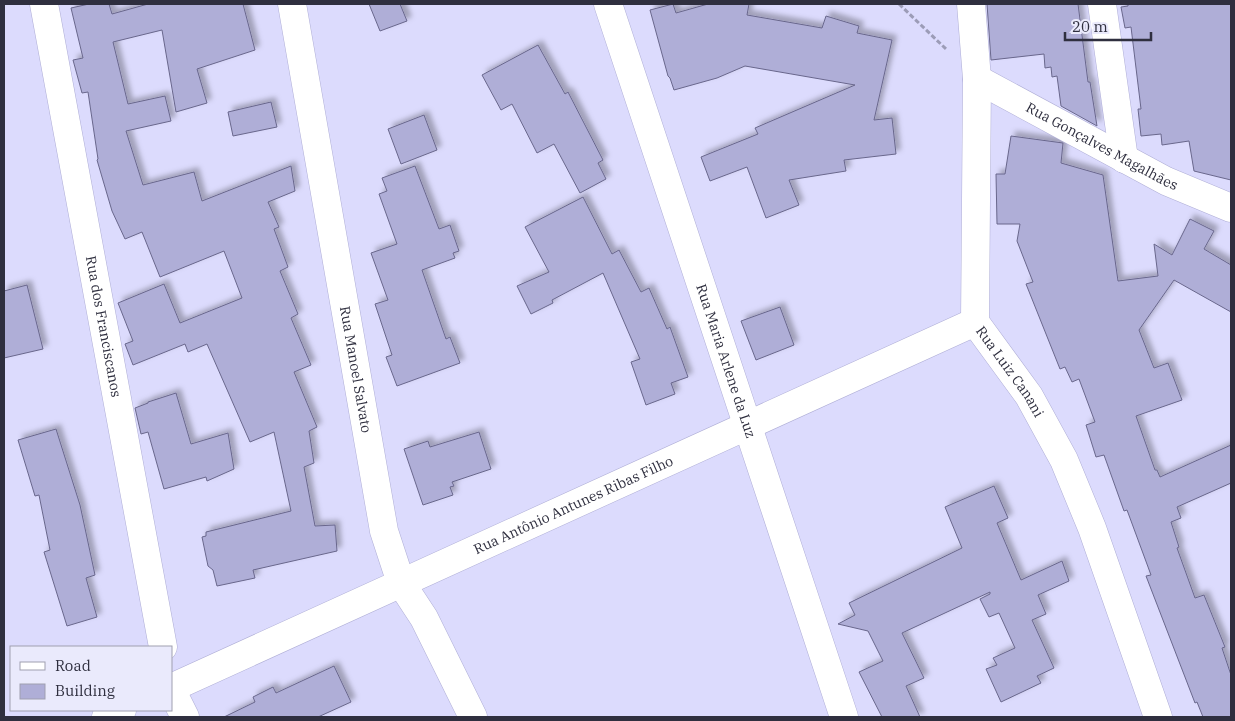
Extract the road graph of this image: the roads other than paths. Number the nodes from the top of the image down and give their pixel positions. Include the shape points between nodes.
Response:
1 (44, 4) edge
2 (292, 4) edge
3 (608, 4) edge
4 (971, 4) edge
5 (1102, 4) edge
6 (978, 79) junction
7 (1124, 159) junction
8 (1231, 208) edge
9 (975, 322) junction
10 (748, 424) junction
11 (401, 583) junction
12 (163, 646) edge
13 (172, 688) edge
14 (172, 690) edge
15 (120, 711) edge
16 (106, 717) edge
17 (184, 717) edge
18 (473, 717) edge
19 (844, 717) edge
20 (1158, 717) edge

1 - 12 street, Rua dos Franciscanos
2 - 11 street, Rua Manoel Salvato via 384,531
3 - 10 street, Rua Maria Arlene da Luz
4 - 6 street, Rua Luiz Canani
5 - 7 street
6 - 7 street, Rua Gonçalves Magalhães
6 - 9 street, Rua Luiz Canani
7 - 8 street, Rua Gonçalves Magalhães via 1166,181
9 - 10 street, Rua Antônio Antunes Ribas Filho
9 - 20 street, Rua Luiz Canani via 1029,396 1064,460 1092,528
10 - 11 street, Rua Antônio Antunes Ribas Filho
10 - 19 street, Rua Maria Arlene da Luz
11 - 13 street, Rua Antônio Antunes Ribas Filho
11 - 18 street, Rua Manoel Salvato via 424,618
14 - 17 street
15 - 16 street

